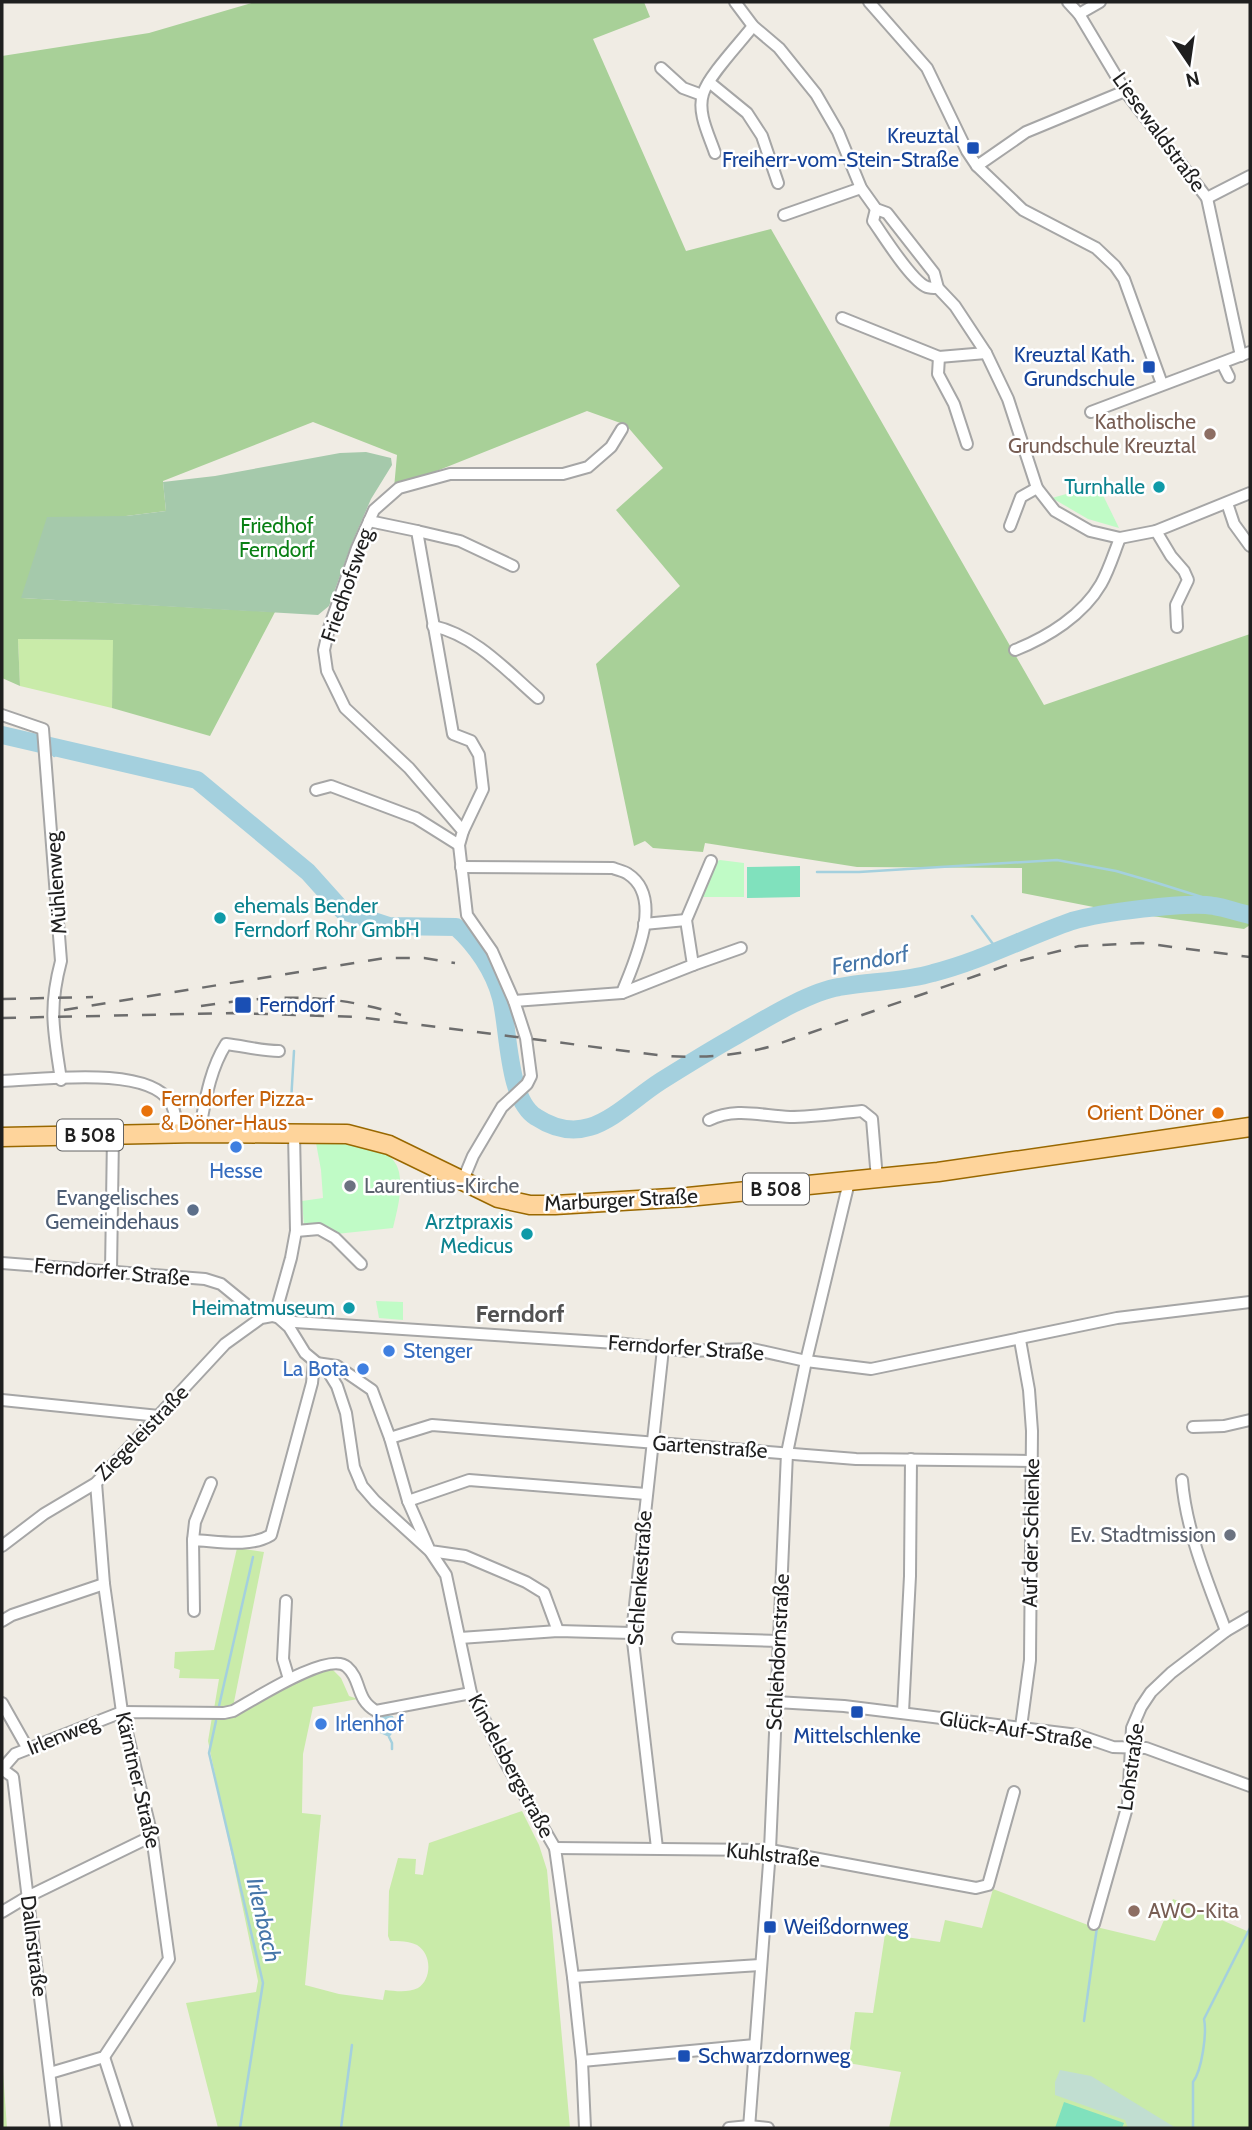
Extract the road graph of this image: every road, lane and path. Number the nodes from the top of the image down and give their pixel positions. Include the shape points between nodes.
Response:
1 (735, 2) edge
2 (869, 2) edge
3 (1068, 2) edge
4 (1100, 2) edge
5 (1079, 14) junction
6 (753, 26) junction
7 (661, 68) dead end
8 (709, 82) junction
9 (1125, 91) junction
10 (702, 94) junction
11 (715, 153) dead end
12 (977, 166) junction
13 (1250, 176) edge
14 (778, 183) dead end
15 (861, 188) junction
16 (1207, 198) junction
17 (876, 209) junction
18 (784, 215) dead end
19 (938, 288) junction
20 (842, 318) dead end
21 (986, 353) junction
22 (1246, 354) edge
23 (939, 357) junction
24 (1222, 363) junction
25 (1229, 377) dead end
26 (1162, 384) junction
27 (1091, 412) dead end
28 (622, 429) dead end
29 (967, 444) dead end
30 (1037, 488) junction
31 (1250, 493) edge
32 (1227, 503) junction
33 (369, 521) junction
34 (1010, 526) dead end
35 (417, 531) junction
36 (1156, 531) junction
37 (1121, 538) junction
38 (1250, 546) edge
39 (513, 566) dead end
40 (433, 626) junction
41 (1177, 627) dead end
42 (1015, 650) dead end
43 (538, 698) dead end
44 (2, 715) edge
45 (316, 790) dead end
46 (463, 831) junction
47 (459, 845) junction
48 (710, 860) dead end
49 (461, 867) junction
50 (686, 920) junction
51 (645, 924) junction
52 (741, 948) dead end
53 (693, 965) junction
54 (622, 993) junction
55 (513, 1001) junction
56 (279, 1051) dead end
57 (61, 1080) junction
58 (2, 1081) edge
59 (709, 1121) dead end
60 (1250, 1127) edge
61 (199, 1133) junction
62 (178, 1134) junction
63 (294, 1134) junction
64 (113, 1135) junction
65 (2, 1137) edge
66 (877, 1179) junction
67 (463, 1180) junction
68 (849, 1182) junction
69 (296, 1231) junction
70 (2, 1263) edge
71 (360, 1264) dead end
72 (111, 1271) junction
73 (1250, 1302) edge
74 (275, 1315) junction
75 (1020, 1340) junction
76 (663, 1349) junction
77 (806, 1361) junction
78 (314, 1363) junction
79 (2, 1400) edge
80 (159, 1416) junction
81 (1250, 1420) edge
82 (1193, 1427) dead end
83 (390, 1438) junction
84 (653, 1443) junction
85 (787, 1453) junction
86 (911, 1459) junction
87 (1032, 1461) junction
88 (1182, 1480) dead end
89 (96, 1483) junction
90 (211, 1483) dead end
91 (646, 1494) junction
92 (408, 1501) junction
93 (193, 1540) junction
94 (2, 1546) edge
95 (430, 1551) junction
96 (104, 1584) junction
97 (286, 1601) dead end
98 (194, 1611) dead end
99 (1250, 1617) edge
100 (2, 1621) edge
101 (558, 1631) junction
102 (1226, 1631) junction
103 (632, 1633) junction
104 (460, 1638) junction
105 (678, 1638) dead end
106 (779, 1641) junction
107 (289, 1679) junction
108 (471, 1693) junction
109 (776, 1702) junction
110 (2, 1703) edge
111 (122, 1712) junction
112 (903, 1712) junction
113 (1021, 1727) junction
114 (1129, 1747) junction
115 (28, 1749) junction
116 (2, 1769) edge
117 (1250, 1786) edge
118 (1014, 1792) dead end
119 (152, 1836) junction
120 (555, 1848) junction
121 (657, 1848) junction
122 (770, 1850) junction
123 (27, 1897) junction
124 (2, 1912) edge
125 (1094, 1924) dead end
126 (760, 1965) junction
127 (573, 1977) junction
128 (755, 2045) junction
129 (104, 2057) junction
130 (582, 2062) junction
131 (50, 2073) junction
132 (749, 2127) edge
133 (56, 2128) edge
134 (127, 2128) edge
135 (585, 2128) edge
136 (729, 2128) edge
137 (768, 2128) edge

1 - 6 street
2 - 12 street via 926,68
3 - 5 street, Liesewaldstraße
4 - 5 street
5 - 9 street, Liesewaldstraße
6 - 8 street
6 - 15 street via 779,48 816,93
7 - 10 street via 683,88
8 - 10 street
8 - 14 street via 747,113 762,136
9 - 12 street via 1026,132
9 - 16 street, Liesewaldstraße
10 - 11 street via 702,118
12 - 26 street via 1023,210 1096,248 1115,266 1124,279
13 - 16 street
15 - 17 street
15 - 18 street
16 - 22 street, Liesewaldstraße
17 - 19 street via 887,213 934,273
17 - 19 street via 873,221 901,261 921,283
19 - 21 street
20 - 23 street
21 - 23 street
21 - 30 street via 1008,399
22 - 24 street
23 - 29 street via 938,374
24 - 25 street
24 - 26 street
26 - 27 street
28 - 33 street, Friedhofsweg via 611,447 588,467 563,474 450,474 399,488 374,510
30 - 34 street via 1021,497
30 - 37 street via 1055,511 1070,521
31 - 32 street
32 - 36 street
32 - 38 street via 1234,524
33 - 35 street
33 - 46 street, Friedhofsweg via 329,628 324,650 327,671 345,708 409,768
35 - 39 street via 460,541
35 - 40 street
36 - 37 street
36 - 41 street via 1188,580 1175,605
37 - 42 street via 1100,584 1079,612
40 - 43 street via 481,649
40 - 46 street via 453,734 471,741 479,755 484,789
44 - 57 street, Mühlenweg via 43,729 61,961 52,1018
45 - 47 street via 331,786 344,790 416,818
46 - 47 street
47 - 49 street
48 - 50 street
49 - 51 street via 613,868 640,887 646,902
49 - 55 street via 467,915 492,951
50 - 51 street
50 - 53 street
51 - 54 street
52 - 53 street
53 - 54 street
54 - 55 street
55 - 67 street via 526,1038 531,1076 502,1107
56 - 61 street via 226,1044 206,1094
57 - 58 street
57 - 62 street via 127,1079 146,1084 172,1104
59 - 66 street via 749,1112 790,1117 863,1111 872,1119
60 - 66 main road, Marburger Straße / B 508
61 - 62 main road, Marburger Straße / B 508
61 - 63 main road, Marburger Straße / B 508
62 - 64 main road, Marburger Straße / B 508
63 - 67 main road, Marburger Straße / B 508 via 369,1138
63 - 69 street
64 - 65 main road, Marburger Straße / B 508
64 - 72 street
66 - 68 main road, Marburger Straße / B 508
67 - 68 main road, Marburger Straße / B 508 via 498,1198 530,1205
68 - 77 street, Schlehdornstraße
69 - 71 street via 319,1229 335,1238
69 - 74 street
70 - 72 street, Ferndorfer Straße
72 - 74 street, Ferndorfer Straße via 205,1279 221,1284 254,1311
73 - 75 street, Ferndorfer Straße via 1117,1318
74 - 76 street, Ferndorfer Straße via 295,1322
74 - 78 street, Kindelsbergstraße
74 - 80 street, Ziegeleistraße via 261,1318 225,1344
75 - 77 street, Ferndorfer Straße via 871,1369
75 - 87 street, Auf der Schlenke via 1029,1390
76 - 77 street, Ferndorfer Straße via 752,1349
76 - 84 street, Schlenkestraße
77 - 85 street, Schlehdornstraße
78 - 83 street via 337,1366 372,1390
78 - 93 street via 271,1535 262,1541
78 - 95 street, Kindelsbergstraße via 337,1385 362,1486
79 - 80 street
80 - 89 street, Ziegeleistraße
81 - 82 street
83 - 84 street, Gartenstraße via 432,1425
83 - 92 street
84 - 85 street, Gartenstraße
84 - 91 street, Schlenkestraße
85 - 86 street, Gartenstraße
85 - 106 street, Schlehdornstraße
86 - 87 street, Gartenstraße
86 - 112 street
87 - 113 street, Auf der Schlenke via 1030,1660
88 - 102 street via 1202,1566
89 - 94 street, Ziegeleistraße
89 - 96 street, Kärntner Straße
90 - 93 street via 195,1522
91 - 92 street via 469,1480
91 - 103 street, Schlenkestraße
92 - 95 street
93 - 98 street
95 - 101 street via 465,1556 544,1593
95 - 104 street, Kindelsbergstraße via 446,1575
96 - 100 street
96 - 111 street, Kärntner Straße
97 - 107 street via 283,1659
99 - 102 street, Lohstraße
101 - 103 street
101 - 104 street
102 - 114 street, Lohstraße via 1151,1692 1132,1728
103 - 121 street, Schlenkestraße
104 - 108 street, Kindelsbergstraße
105 - 106 street
106 - 109 street, Schlehdornstraße
107 - 108 street, Irlenweg via 342,1664 348,1667 365,1704 376,1711
107 - 111 street, Irlenweg via 224,1713
108 - 120 street, Kindelsbergstraße
109 - 112 street, Glück-Auf-Straße
109 - 122 street, Schlehdornstraße
110 - 115 street
111 - 115 street, Irlenweg
111 - 119 street, Kärntner Straße
112 - 113 street, Glück-Auf-Straße
113 - 114 street, Glück-Auf-Straße
114 - 117 street, Glück-Auf-Straße via 1146,1748
114 - 125 street, Lohstraße via 1128,1804
115 - 116 street, Irlenweg via 15,1754
116 - 123 street, Dallnstraße via 13,1777
118 - 122 street, Kuhlstraße via 988,1885 976,1888
119 - 123 street
119 - 129 street, Kärntner Straße via 169,1959
120 - 121 street, Kuhlstraße
120 - 127 street, Kindelsbergstraße
121 - 122 street, Kuhlstraße
122 - 126 street, Schlehdornstraße
123 - 124 street
123 - 131 street, Dallnstraße
126 - 127 street
126 - 128 street, Schlehdornstraße
127 - 130 street, Kindelsbergstraße
128 - 130 street
128 - 132 street, Schlehdornstraße
129 - 131 street
129 - 134 street
130 - 135 street, Kindelsbergstraße
131 - 133 street, Dallnstraße
132 - 136 street
132 - 137 street

